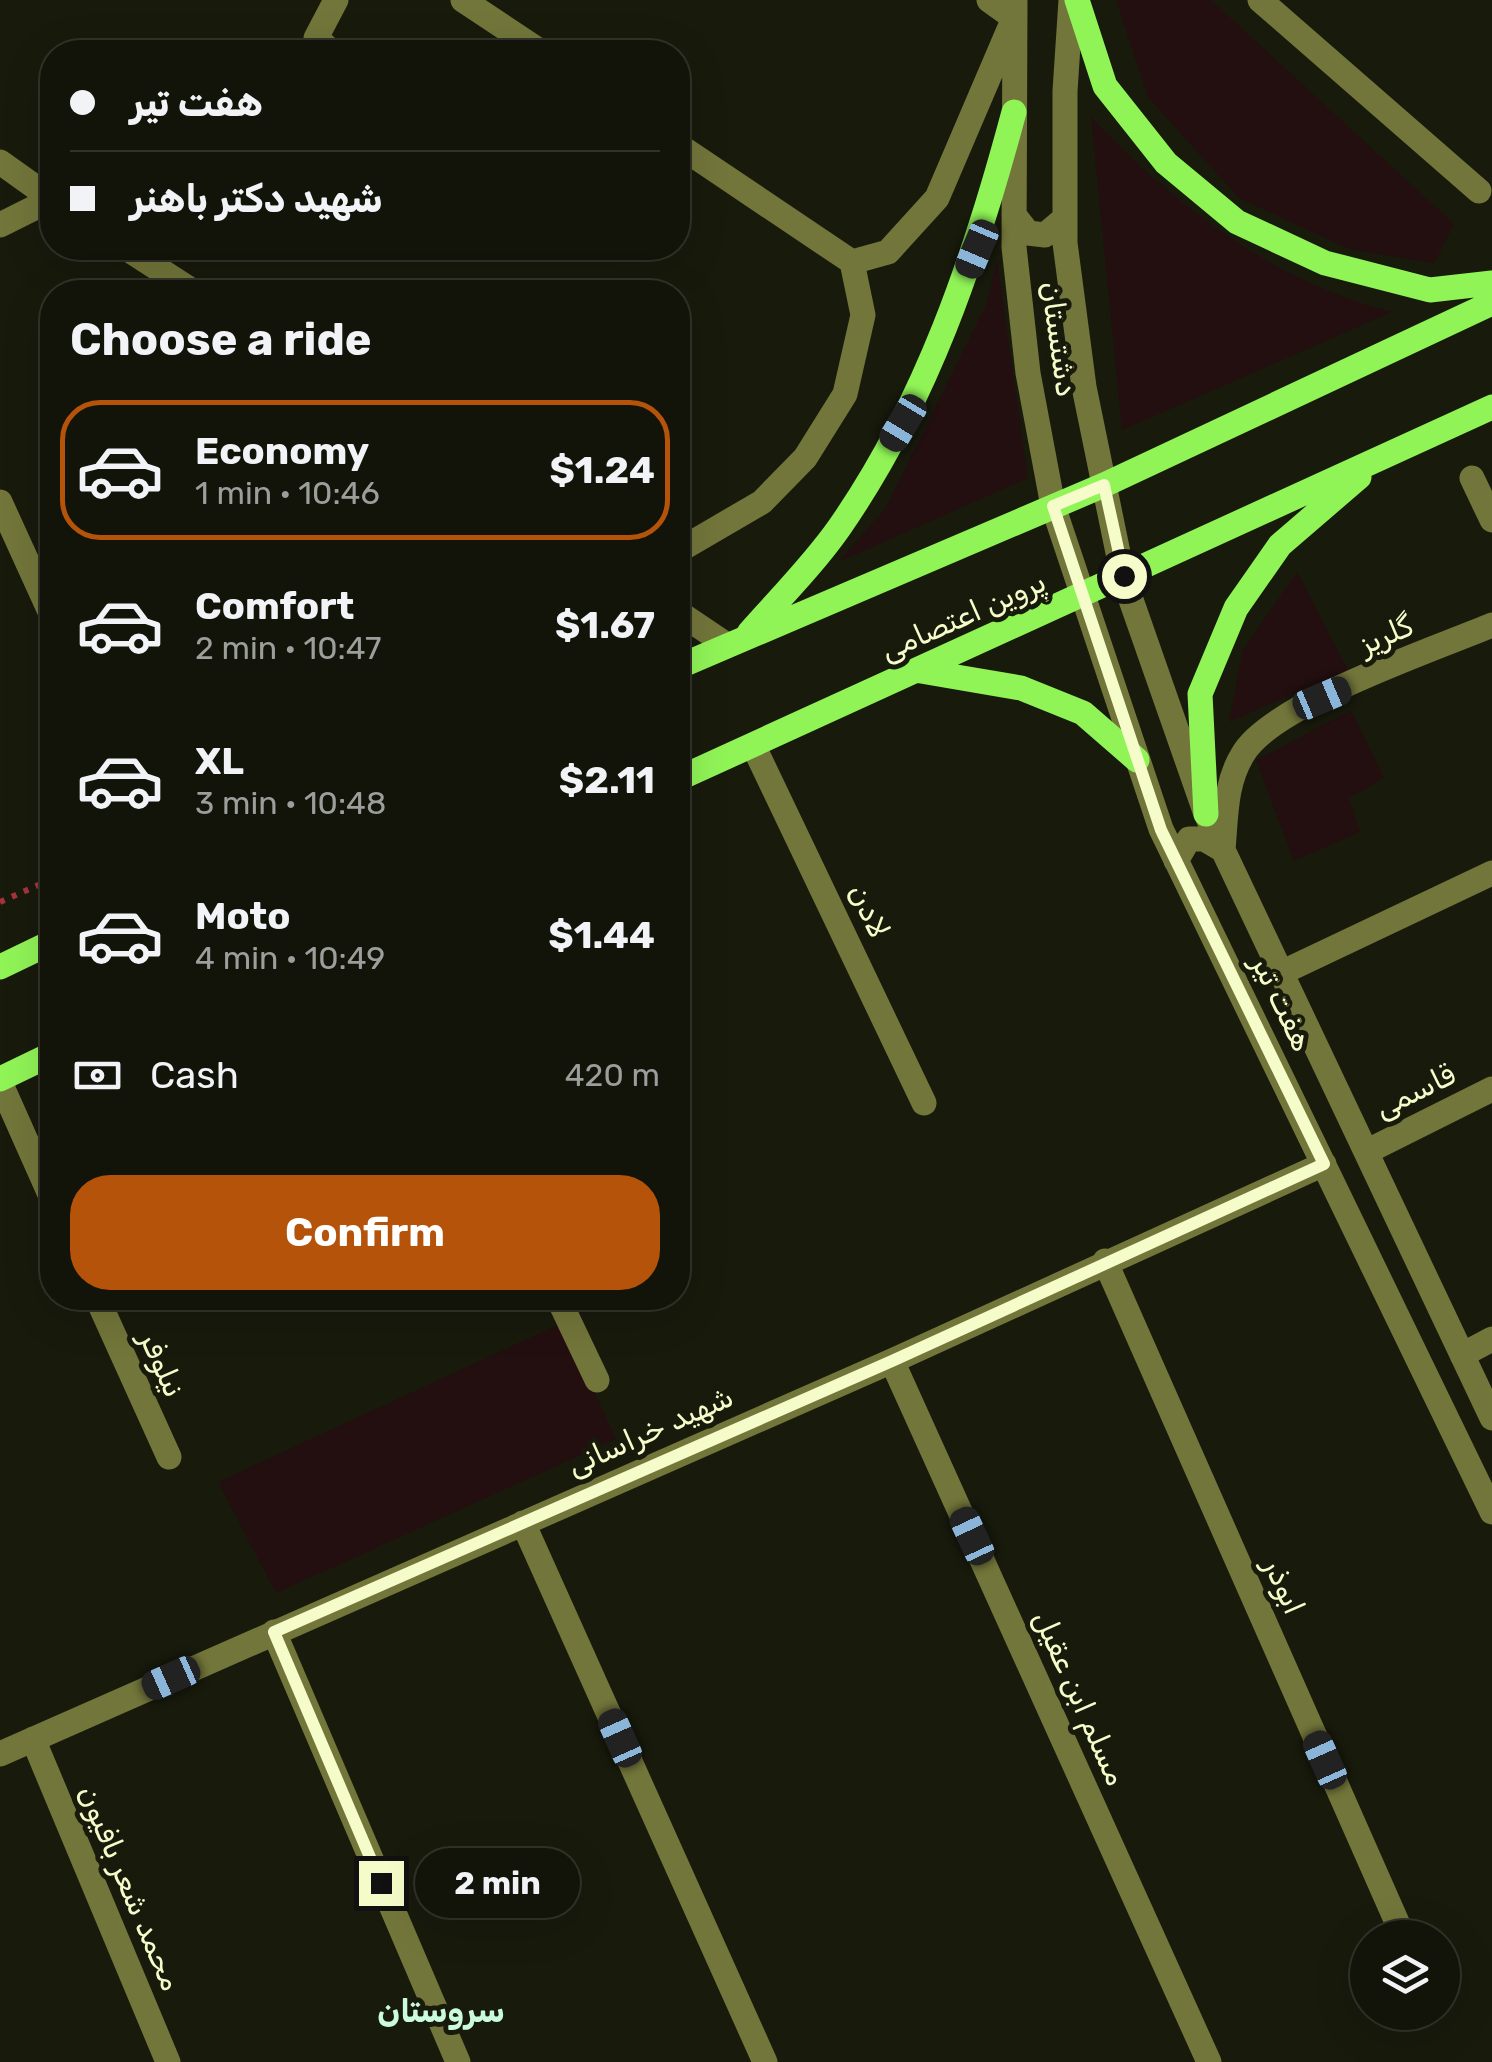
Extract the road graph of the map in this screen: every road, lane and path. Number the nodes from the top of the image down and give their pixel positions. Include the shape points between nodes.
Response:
1 (336, 0) edge
2 (463, 0) edge
3 (989, 0) edge
4 (1074, 0) edge
5 (1260, 0) edge
6 (1014, 9) edge
7 (318, 40) edge
8 (522, 40) edge
9 (1014, 112) junction
10 (690, 153) edge
11 (0, 162) edge
12 (40, 190) edge
13 (1479, 191) dead end
14 (40, 204) edge
15 (1014, 215) junction
16 (1064, 218) junction
17 (0, 225) edge
18 (145, 260) edge
19 (852, 262) junction
20 (175, 280) edge
21 (1492, 282) edge
22 (1492, 302) edge
23 (1492, 407) edge
24 (1380, 458) junction
25 (1472, 478) dead end
26 (1104, 485) junction
27 (0, 502) edge
28 (1053, 506) junction
29 (1492, 520) edge
30 (690, 544) edge
31 (1124, 576) junction
32 (40, 590) edge
33 (1082, 598) junction
34 (690, 618) edge
35 (1492, 625) edge
36 (736, 641) junction
37 (690, 662) edge
38 (921, 671) junction
39 (754, 748) junction
40 (1137, 760) junction
41 (690, 774) edge
42 (1206, 814) junction
43 (1223, 850) junction
44 (1176, 861) junction
45 (1492, 873) edge
46 (40, 884) edge
47 (0, 902) edge
48 (40, 948) edge
49 (0, 967) edge
50 (1282, 973) junction
51 (40, 1060) edge
52 (0, 1080) edge
53 (1492, 1089) edge
54 (924, 1103) dead end
55 (1366, 1152) junction
56 (1324, 1164) junction
57 (40, 1172) edge
58 (1106, 1261) junction
59 (102, 1310) edge
60 (564, 1310) edge
61 (1492, 1340) edge
62 (1462, 1355) junction
63 (892, 1361) junction
64 (596, 1380) dead end
65 (1492, 1418) edge
66 (168, 1457) dead end
67 (1492, 1512) edge
68 (522, 1523) junction
69 (274, 1632) junction
70 (33, 1739) junction
71 (0, 1754) edge
72 (1396, 1920) edge
73 (168, 2062) edge
74 (458, 2062) edge
75 (765, 2062) edge
76 (1208, 2062) edge

1 - 7 street
2 - 8 street
3 - 6 street
4 - 16 street, دشتستان
4 - 21 main road via 1105,86 1166,163 1238,222 1325,264 1430,290
5 - 13 street
6 - 9 street, دشتستان
6 - 19 street via 937,198 888,252
9 - 15 street, دشتستان
9 - 36 main road via 977,249 903,423 838,530
10 - 19 street
11 - 12 street
14 - 17 street
15 - 16 street via 1028,233 1045,235
15 - 28 street, دشتستان via 1028,373
16 - 26 street, دشتستان via 1084,387
18 - 20 street
19 - 30 street via 862,315 845,394 806,458 762,502
22 - 26 main road
23 - 24 main road, پروین اعتصامی
24 - 31 main road, پروین اعتصامی
24 - 42 main road via 1280,545 1236,608 1200,694
25 - 29 street
26 - 28 main road
26 - 31 street, هفت تیر
27 - 32 street
28 - 33 street, هفت تیر
28 - 36 main road
31 - 33 main road, پروین اعتصامی
31 - 42 street, هفت تیر
33 - 38 main road, پروین اعتصامی
33 - 40 street, هفت تیر
34 - 36 street
35 - 43 street, گلریز via 1288,713 1245,749 1229,780
36 - 37 main road
38 - 39 main road, پروین اعتصامی
38 - 40 main road via 1020,688 1083,713
39 - 41 main road, پروین اعتصامی
39 - 54 street, لادن
40 - 44 street, هفت تیر
42 - 43 street, هفت تیر
43 - 44 street via 1189,838
43 - 50 street, هفت تیر
44 - 56 street, هفت تیر
45 - 50 street
46 - 47 path
48 - 49 main road
50 - 55 street, هفت تیر
51 - 52 main road
52 - 57 street
53 - 55 street, قاسمی
55 - 62 street, هفت تیر
56 - 58 street, شهید خراسانی
56 - 67 street, هفت تیر
58 - 63 street, شهید خراسانی
58 - 72 street, ابوذر
59 - 66 street, نیلوفر
60 - 64 street
61 - 62 street
62 - 65 street, هفت تیر
63 - 68 street, شهید خراسانی
63 - 76 street, مسلم ابن عقیل
68 - 69 street, شهید خراسانی
68 - 75 street
69 - 70 street, شهید خراسانی
69 - 74 street
70 - 71 street, شهید خراسانی
70 - 73 street, محمد شعر بافیون

